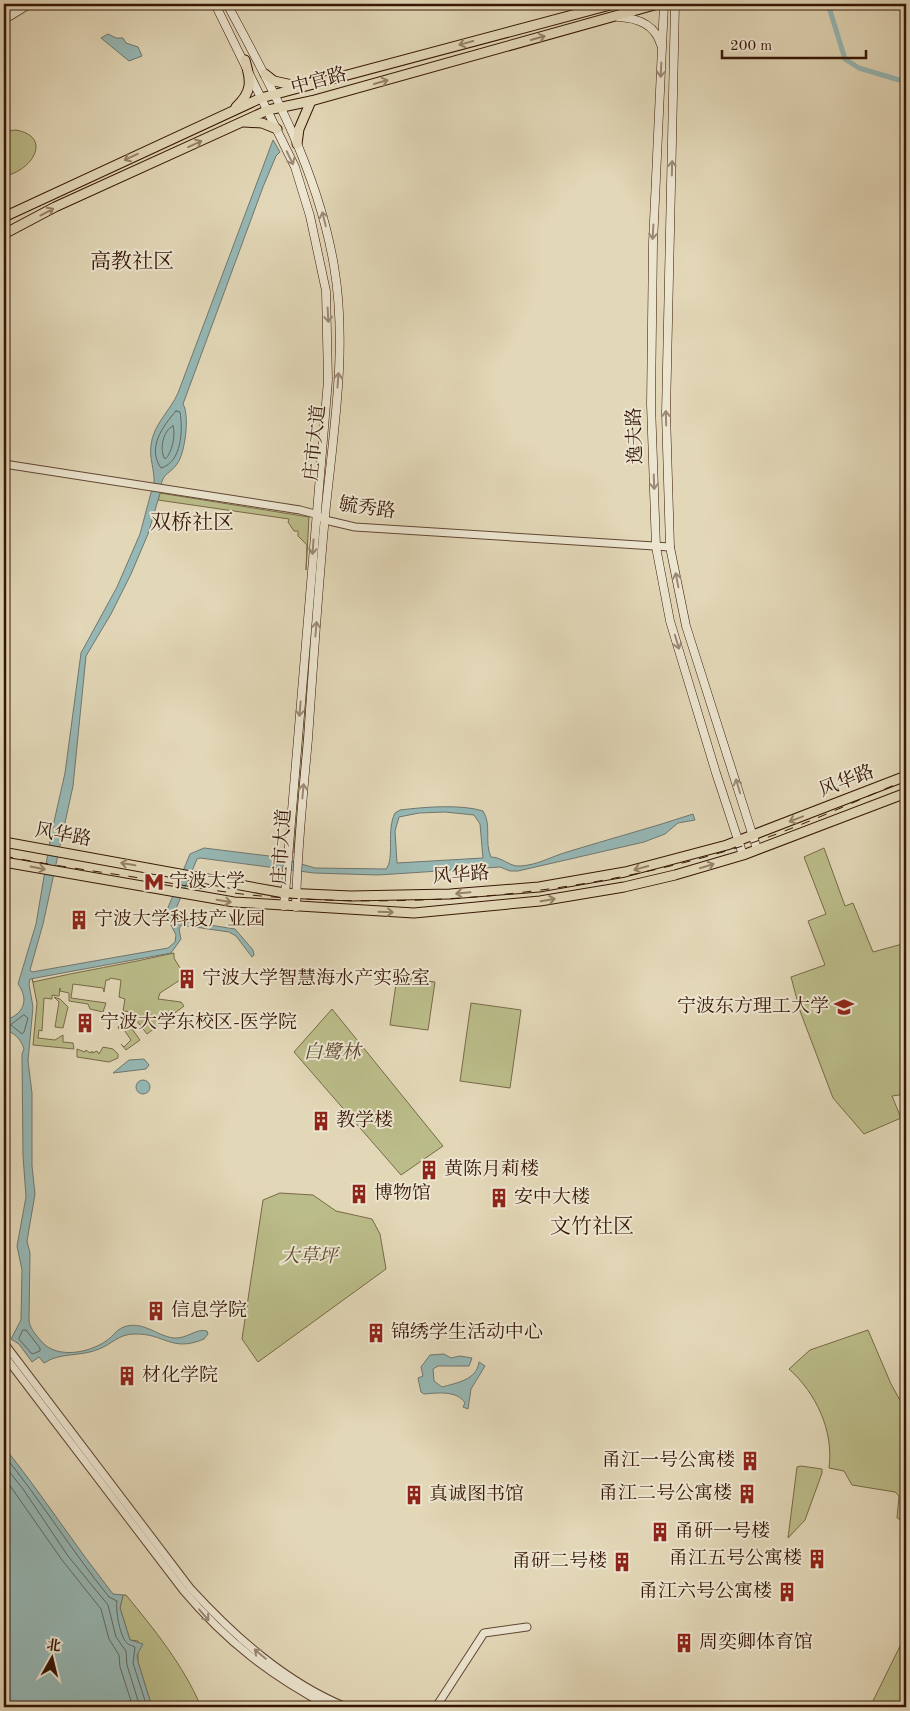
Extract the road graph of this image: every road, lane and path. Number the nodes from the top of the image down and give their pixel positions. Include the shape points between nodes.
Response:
1 (19, 4) edge
2 (30, 4) edge
3 (215, 4) edge
4 (227, 4) edge
5 (614, 4) edge
6 (658, 4) edge
7 (664, 4) edge
8 (675, 4) edge
9 (4, 12) edge
10 (614, 16) junction
11 (4, 20) edge
12 (662, 48) junction
13 (244, 60) junction
14 (265, 74) junction
15 (302, 87) junction
16 (276, 94) junction
17 (262, 98) junction
18 (311, 102) junction
19 (283, 109) junction
20 (233, 110) junction
21 (268, 110) junction
22 (242, 122) junction
23 (277, 129) junction
24 (298, 144) junction
25 (4, 217) edge
26 (4, 234) edge
27 (4, 464) edge
28 (315, 514) junction
29 (325, 520) junction
30 (656, 547) junction
31 (670, 547) junction
32 (906, 776) edge
33 (906, 792) edge
34 (753, 835) junction
35 (739, 841) junction
36 (4, 842) edge
37 (757, 849) junction
38 (743, 854) junction
39 (4, 862) edge
40 (285, 889) junction
41 (296, 890) junction
42 (284, 906) junction
43 (296, 907) junction
44 (4, 1343) edge
45 (4, 1355) edge
46 (527, 1627) dead end
47 (330, 1707) edge
48 (346, 1707) edge
49 (436, 1707) edge

1 - 9 street
2 - 11 street
3 - 13 main road, 庄市大道
4 - 14 main road, 庄市大道
5 -> 15 main road, 中官路
6 - 10 main road, 中官路
7 - 12 main road, 逸夫路
31 -> 8 main road, 逸夫路 via 666,413
10 - 12 main road via 632,17 650,26
18 -> 10 main road, 中官路
12 -> 30 main road, 逸夫路 via 651,376
13 - 17 main road, 庄市大道
13 - 20 main road via 251,81 248,91
14 - 15 main road via 274,81
14 - 16 main road, 庄市大道
15 - 16 main road, 中官路
16 - 17 main road, 中官路
16 - 19 main road, 庄市大道
17 - 20 main road, 中官路
17 - 21 main road, 庄市大道
18 - 19 main road, 中官路
18 - 24 main road via 299,128
19 - 21 main road, 中官路
19 - 24 main road, 庄市大道
20 -> 25 main road, 中官路
21 - 22 main road, 中官路
21 - 23 main road, 庄市大道
22 - 23 main road via 262,123
26 -> 22 main road, 中官路 via 55,207
23 -> 28 main road, 庄市大道 via 304,192 326,291 328,380
29 -> 24 main road, 庄市大道 via 338,379 340,306 324,219
27 - 28 street, 毓秀路
28 - 29 street, 毓秀路
28 -> 40 main road, 庄市大道
29 - 30 street, 毓秀路 via 355,527
41 -> 29 main road, 庄市大道
30 - 31 street, 毓秀路
30 -> 35 main road, 逸夫路 via 670,621
34 -> 31 main road, 逸夫路 via 686,626
32 -> 34 main road, 风华路
33 - 37 main road, 风华路
34 - 35 main road, 风华路
34 - 37 main road, 逸夫路
35 - 38 main road, 逸夫路
35 -> 41 main road, 风华路 via 625,872 540,887 450,894 351,896
40 -> 36 main road, 风华路
37 - 38 main road, 风华路
43 -> 38 main road, 风华路 via 414,912 540,901 675,876
39 -> 42 main road, 风华路 via 234,902
40 - 41 main road, 风华路
40 - 42 main road, 庄市大道
41 - 43 main road, 庄市大道
42 - 43 main road, 风华路
48 -> 44 street via 286,1676 213,1614
45 -> 47 street via 209,1621 248,1656 299,1691
46 - 49 street via 484,1632

